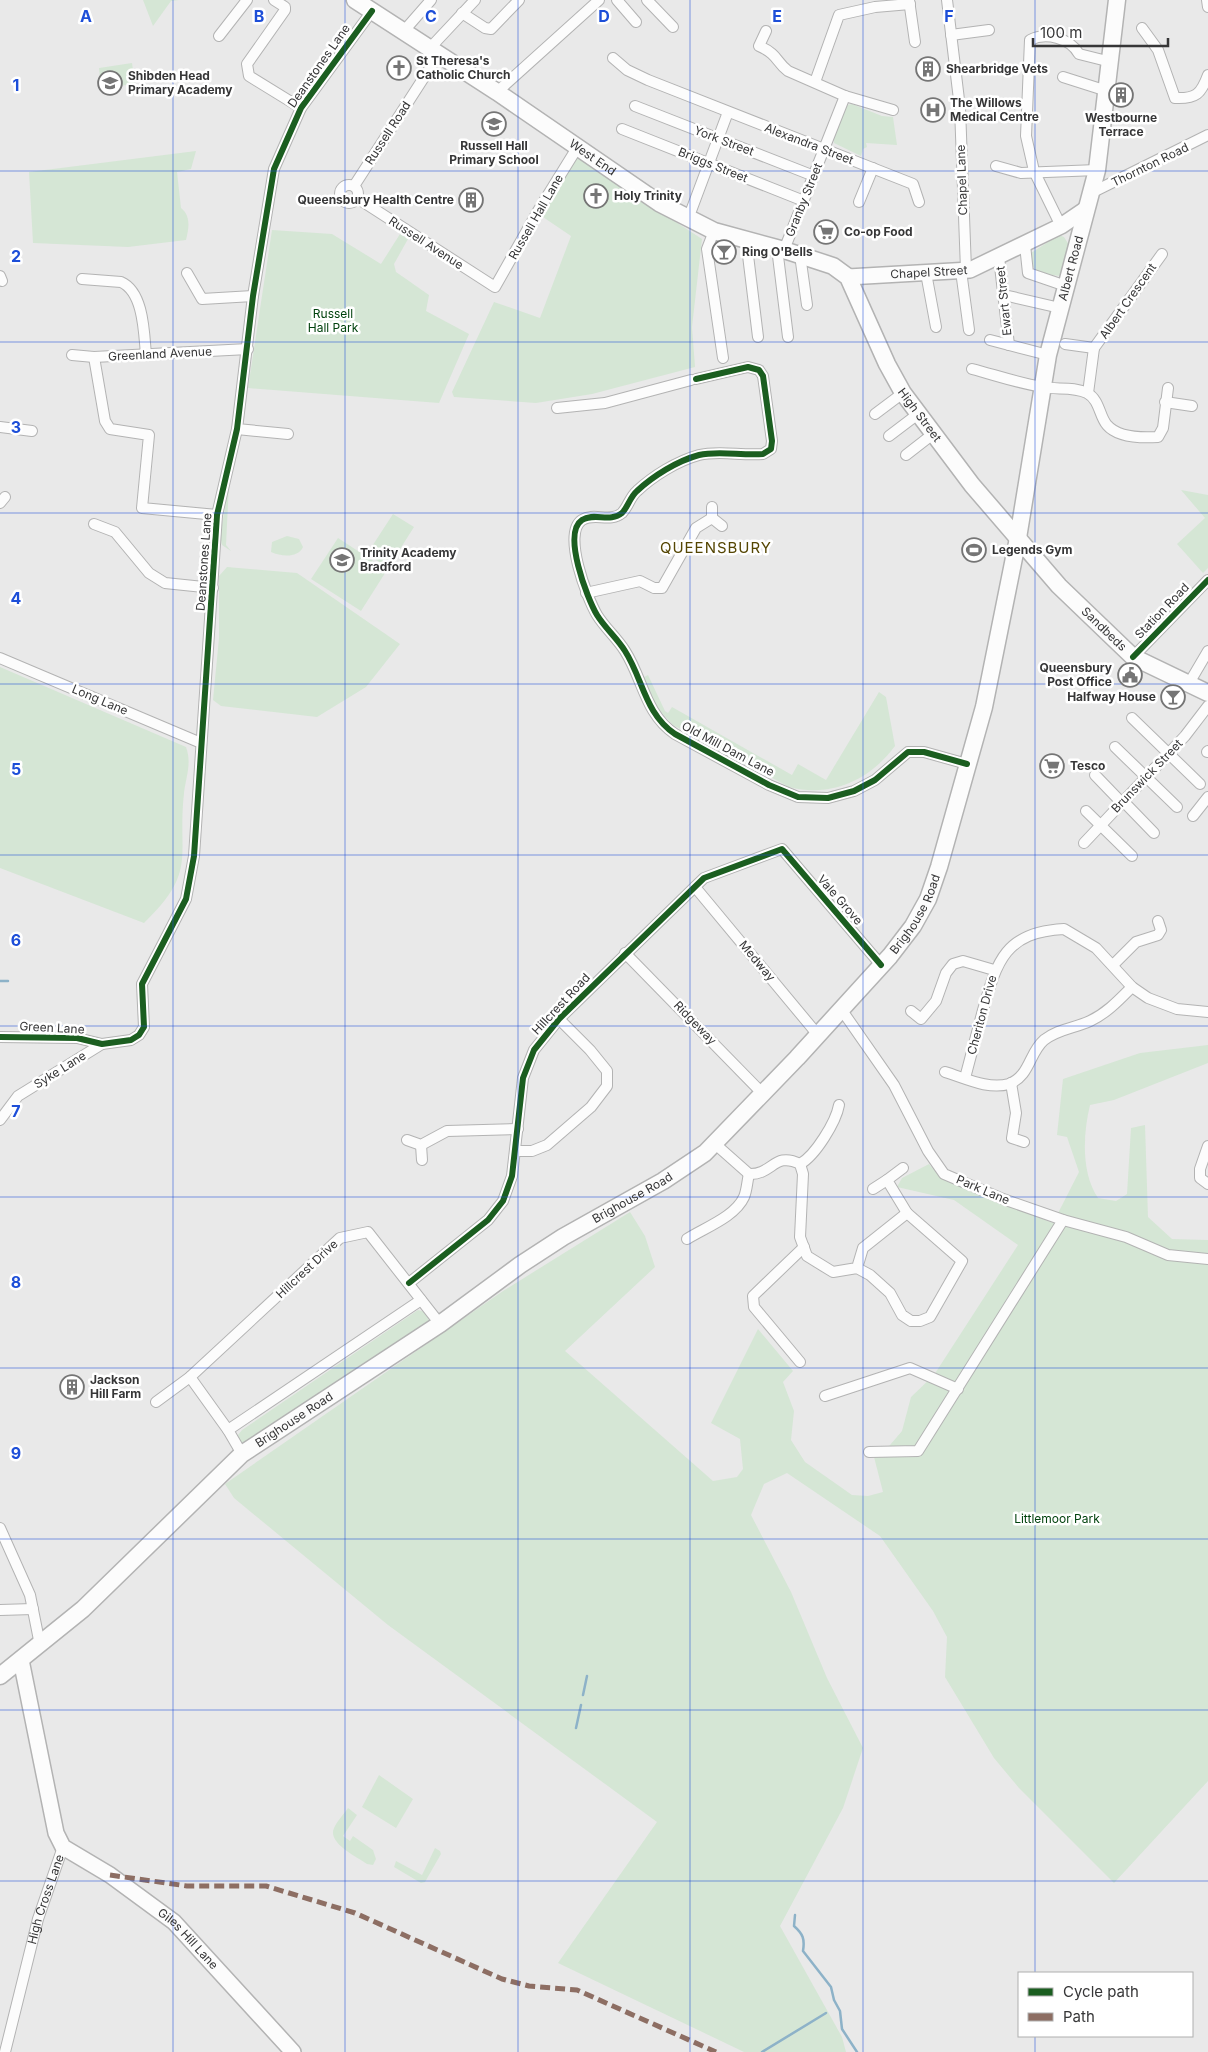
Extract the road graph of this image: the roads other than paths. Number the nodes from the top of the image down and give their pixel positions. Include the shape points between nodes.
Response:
1 (246, 0) edge
2 (274, 0) edge
3 (355, 0) edge
4 (431, 0) edge
5 (475, 0) edge
6 (519, 0) edge
7 (598, 0) edge
8 (617, 0) edge
9 (647, 0) edge
10 (947, 0) edge
11 (1117, 0) edge
12 (1207, 0) edge
13 (909, 2) edge
14 (1208, 7) edge
15 (372, 11) junction
16 (462, 13) junction
17 (636, 22) dead end
18 (673, 27) dead end
19 (1142, 28) dead end
20 (989, 30) dead end
21 (766, 31) dead end
22 (404, 32) junction
23 (951, 35) junction
24 (219, 36) dead end
25 (915, 42) dead end
26 (434, 51) junction
27 (613, 58) dead end
28 (1111, 62) junction
29 (1208, 75) edge
30 (1063, 77) dead end
31 (815, 82) junction
32 (1107, 90) junction
33 (497, 92) junction
34 (845, 96) junction
35 (635, 106) dead end
36 (301, 108) junction
37 (893, 110) dead end
38 (728, 112) junction
39 (622, 129) dead end
40 (1208, 135) edge
41 (718, 138) junction
42 (577, 148) junction
43 (824, 150) junction
44 (708, 164) junction
45 (996, 166) dead end
46 (873, 168) junction
47 (1097, 170) junction
48 (1034, 171) junction
49 (814, 176) junction
50 (354, 186) junction
51 (1091, 193) junction
52 (358, 198) junction
53 (804, 201) junction
54 (859, 202) dead end
55 (919, 202) dead end
56 (1086, 209) junction
57 (688, 219) junction
58 (1061, 226) junction
59 (714, 231) junction
60 (746, 239) junction
61 (1025, 245) junction
62 (780, 249) junction
63 (1162, 254) dead end
64 (800, 255) junction
65 (999, 257) junction
66 (963, 271) junction
67 (926, 272) junction
68 (187, 273) dead end
69 (848, 277) junction
70 (82, 279) dead end
71 (1066, 286) junction
72 (495, 288) joint
73 (1004, 295) junction
74 (253, 296) junction
75 (807, 305) dead end
76 (1060, 308) junction
77 (936, 327) dead end
78 (969, 330) dead end
79 (758, 337) dead end
80 (788, 337) dead end
81 (990, 340) dead end
82 (1009, 344) junction
83 (1065, 344) dead end
84 (1094, 348) junction
85 (248, 349) junction
86 (72, 355) dead end
87 (1048, 355) junction
88 (146, 356) junction
89 (94, 357) junction
90 (724, 358) dead end
91 (972, 369) dead end
92 (1043, 387) junction
93 (1168, 388) dead end
94 (903, 393) junction
95 (1088, 393) junction
96 (1166, 402) junction
97 (1192, 406) dead end
98 (557, 408) dead end
99 (875, 414) dead end
100 (918, 414) junction
101 (0, 427) edge
102 (237, 429) junction
103 (32, 431) dead end
104 (288, 434) dead end
105 (933, 434) junction
106 (890, 436) dead end
107 (906, 456) dead end
108 (712, 507) dead end
109 (216, 515) junction
110 (712, 518) junction
111 (94, 524) dead end
112 (722, 526) dead end
113 (1018, 538) junction
114 (1208, 580) edge
115 (214, 588) junction
116 (586, 593) junction
117 (1208, 650) edge
118 (0, 658) edge
119 (1133, 658) junction
120 (1188, 685) junction
121 (1208, 693) edge
122 (1208, 706) edge
123 (1132, 718) dead end
124 (200, 743) junction
125 (1115, 747) dead end
126 (1169, 754) junction
127 (967, 764) junction
128 (1095, 776) dead end
129 (1146, 778) junction
130 (1200, 784) dead end
131 (1208, 797) edge
132 (1122, 802) junction
133 (1177, 806) dead end
134 (1086, 812) dead end
135 (1193, 816) dead end
136 (1100, 825) junction
137 (1154, 833) dead end
138 (1084, 843) dead end
139 (782, 849) joint
140 (1132, 856) dead end
141 (696, 887) junction
142 (1158, 921) dead end
143 (625, 953) junction
144 (881, 965) junction
145 (1113, 965) junction
146 (994, 970) junction
147 (1132, 987) junction
148 (841, 1009) junction
149 (911, 1011) dead end
150 (1208, 1012) edge
151 (559, 1019) junction
152 (818, 1035) junction
153 (0, 1037) edge
154 (102, 1044) junction
155 (945, 1072) dead end
156 (965, 1078) junction
157 (1011, 1083) junction
158 (763, 1094) junction
159 (840, 1111) dead end
160 (0, 1120) edge
161 (518, 1129) junction
162 (407, 1140) dead end
163 (1024, 1142) dead end
164 (714, 1143) junction
165 (421, 1145) junction
166 (1208, 1146) edge
167 (516, 1151) junction
168 (422, 1160) dead end
169 (800, 1164) junction
170 (903, 1168) dead end
171 (749, 1174) junction
172 (887, 1180) junction
173 (1208, 1184) edge
174 (873, 1189) dead end
175 (907, 1213) junction
176 (1063, 1220) junction
177 (686, 1239) dead end
178 (804, 1247) junction
179 (1208, 1259) edge
180 (857, 1268) junction
181 (409, 1283) junction
182 (421, 1300) junction
183 (440, 1324) junction
184 (800, 1362) dead end
185 (190, 1378) junction
186 (958, 1389) junction
187 (825, 1396) dead end
188 (156, 1402) dead end
189 (228, 1430) junction
190 (869, 1452) dead end
191 (242, 1454) junction
192 (0, 1528) edge
193 (33, 1609) junction
194 (0, 1610) edge
195 (40, 1644) junction
196 (21, 1660) junction
197 (0, 1676) edge
198 (63, 1847) junction
199 (5, 2052) edge
200 (293, 2052) edge

1 - 24 street
2 - 36 street via 285,10 247,64 249,76
3 - 15 main road, West End
4 - 22 street
5 - 16 street, Russell Road
6 - 16 street via 490,28
7 - 33 street
8 - 17 street
9 - 18 street
10 - 23 street, Chapel Lane
11 - 28 main road, Albert Road
12 - 14 street
13 - 25 street
13 - 31 street via 839,15
15 - 22 main road, West End
15 - 36 street, Deanstones Lane
16 - 26 street, Russell Road
19 - 29 street via 1158,50 1173,101 1188,99 1202,90
20 - 23 street
21 - 31 street via 759,46 777,56 788,71
22 - 26 main road, West End
23 - 66 street, Chapel Lane via 960,108
26 - 33 main road, West End
26 - 50 street, Russell Road
27 - 38 street, Alexandra Street via 627,70 648,80
28 - 32 main road, Albert Road
28 - 48 street via 1079,54 1066,41 1039,36 1030,40 1026,136
30 - 32 street
31 - 34 street
32 - 47 main road, Albert Road
33 - 42 main road, West End
34 - 37 street
34 - 43 street, Granby Street
35 - 41 street, York Street
36 - 74 street, Deanstones Lane via 274,169
38 - 41 street
38 - 43 street, Alexandra Street
39 - 44 street, Briggs Street
40 - 51 street, Thornton Road
41 - 44 street
41 - 49 street, York Street
42 - 57 main road, West End
42 - 72 street, Russell Hall Lane
43 - 46 street, Alexandra Street
43 - 49 street, Granby Street
44 - 53 street, Briggs Street
44 - 57 street
45 - 48 street via 1021,173
46 - 54 street
46 - 55 street, Alexandra Street via 913,184
47 - 48 street
47 - 51 main road, Albert Road
48 - 58 street
49 - 53 street, Granby Street
50 - 52 street via 358,189
50 - 52 street, Russell Road via 343,187 341,197 349,203
51 - 56 main road, Albert Road
52 - 72 street, Russell Avenue
53 - 62 street, Granby Street
56 - 58 street, Chapel Street
56 - 71 main road, Albert Road
57 - 59 main road, West End
58 - 61 street, Chapel Street
59 - 60 main road, West End
59 - 90 street via 707,249
60 - 62 main road, West End
60 - 79 street
61 - 65 street, Chapel Street
61 - 71 street via 1028,273
62 - 64 main road, West End
62 - 80 street
63 - 84 street, Albert Crescent
64 - 69 main road, West End via 833,266
64 - 75 street
65 - 66 street, Chapel Street
65 - 73 street, Ewart Street
66 - 67 street, Chapel Street
66 - 78 street, Chapel Lane
67 - 69 street, Chapel Street
67 - 77 street
68 - 74 street via 202,299
69 - 94 main road, High Street
70 - 88 street via 126,284 142,313
71 - 76 main road, Albert Road
73 - 76 street
73 - 82 street, Ewart Street
74 - 85 street, Deanstones Lane
76 - 87 main road, Albert Road
81 - 82 street
82 - 87 street
83 - 84 street, Albert Crescent
84 - 95 street, Albert Crescent
85 - 88 street, Greenland Avenue
85 - 102 street, Deanstones Lane
86 - 89 street, Greenland Avenue
87 - 92 main road, Albert Road
88 - 89 street, Greenland Avenue
89 - 109 street via 105,421 110,429 149,435 142,508
91 - 92 street
92 - 95 street
92 - 113 main road, Albert Road
93 - 96 street
94 - 99 street
94 - 100 main road, High Street
95 - 96 street via 1107,425 1116,432 1140,438 1158,437 1163,428
96 - 97 street
98 - 116 street, Old Mill Dam Lane via 605,404 658,387 748,367 759,370 763,376 772,441 770,449 763,454 743,456 699,455 673,466 635,492 618,516 590,516 582,520 576,526 574,542
100 - 105 main road, High Street
100 - 106 street
101 - 103 street
102 - 104 street
102 - 109 street, Deanstones Lane
105 - 107 street
105 - 113 main road, High Street
108 - 110 street
109 - 115 street, Deanstones Lane
110 - 112 street
110 - 116 street via 696,528 662,588 640,581
111 - 115 street via 115,532 149,573 165,582
113 - 119 main road, Sandbeds via 1059,586
113 - 127 main road, Brighouse Road via 984,707
114 - 119 street, Station Road
115 - 124 street, Deanstones Lane
116 - 127 street, Old Mill Dam Lane via 604,626 628,655 651,710 666,728 769,785 798,797 828,798 854,792 875,780 908,752 924,752
117 - 120 street
118 - 124 street, Long Lane
119 - 120 main road, Sandbeds
120 - 121 main road, Sandbeds
122 - 126 street, Brunswick Street
123 - 126 street
124 - 154 street, Deanstones Lane via 194,856 186,899 142,984 144,1027 131,1040
125 - 129 street
126 - 129 street, Brunswick Street
126 - 130 street
127 - 144 main road, Brighouse Road via 946,847 928,899 913,926
128 - 132 street
129 - 132 street, Brunswick Street
129 - 133 street
131 - 135 street
132 - 136 street, Brunswick Street
132 - 137 street
134 - 136 street
136 - 138 street, Brunswick Street
136 - 140 street
139 - 141 street, Hillcrest Road via 704,878
139 - 144 street, Vale Grove
141 - 143 street, Hillcrest Road
141 - 152 street, Medway
142 - 145 street via 1158,935 1136,942
143 - 151 street, Hillcrest Road
143 - 158 street, Ridgeway
144 - 148 main road, Brighouse Road
145 - 146 street, Cheriton Drive via 1089,944 1064,929 1029,936 1018,942 1005,953
145 - 147 street, Cheriton Drive
146 - 149 street via 963,961 953,964 946,973 936,1001 922,1019
146 - 156 street, Cheriton Drive
147 - 150 street, Cheriton Drive via 1148,998 1177,1009
147 - 157 street via 1108,1011 1042,1042 1028,1067
148 - 152 main road, Brighouse Road
148 - 176 street, Park Lane via 894,1085 928,1151 944,1174
151 - 161 street, Hillcrest Road via 534,1050 523,1078
151 - 167 street via 607,1071 607,1086 591,1107 547,1145 532,1151
152 - 158 main road, Brighouse Road
153 - 154 street, Green Lane via 77,1038
154 - 160 street, Syke Lane via 18,1096
155 - 156 street
156 - 157 street via 991,1086
157 - 163 street via 1016,1107 1012,1138
158 - 164 main road, Brighouse Road
159 - 169 street via 819,1145
161 - 165 street via 447,1131
161 - 167 street, Hillcrest Road
162 - 165 street
164 - 171 street
164 - 183 main road, Brighouse Road via 705,1153 663,1180 520,1265
165 - 168 street
166 - 173 street via 1200,1178
167 - 181 street, Hillcrest Road via 503,1201 488,1220
169 - 171 street via 789,1159 780,1160 757,1174
169 - 178 street via 803,1174 800,1237
170 - 172 street
171 - 177 street via 744,1198 739,1205
172 - 174 street
172 - 175 street
175 - 180 street via 863,1248
175 - 180 street via 962,1261 930,1317 911,1321 902,1315 890,1293
176 - 179 street, Park Lane via 1126,1237 1168,1255
176 - 186 street
178 - 180 street via 807,1256 832,1272
178 - 184 street via 753,1296 752,1301
181 - 182 street, Hillcrest Drive
181 - 185 street, Hillcrest Drive via 368,1232 340,1238
182 - 183 street, Hillcrest Drive
182 - 189 street
183 - 191 main road, Brighouse Road
185 - 188 street, Hillcrest Drive
185 - 189 street
186 - 187 street via 910,1368
186 - 190 street via 918,1451
189 - 191 street
191 - 195 main road, Brighouse Road via 83,1608
192 - 193 street via 30,1595
193 - 194 street
193 - 195 street
195 - 196 main road, Brighouse Road
196 - 197 main road, Brighouse Road
196 - 198 street, High Cross Lane via 56,1833
198 - 199 street, High Cross Lane via 38,1919
198 - 200 street, Giles Hill Lane via 110,1875 174,1922

